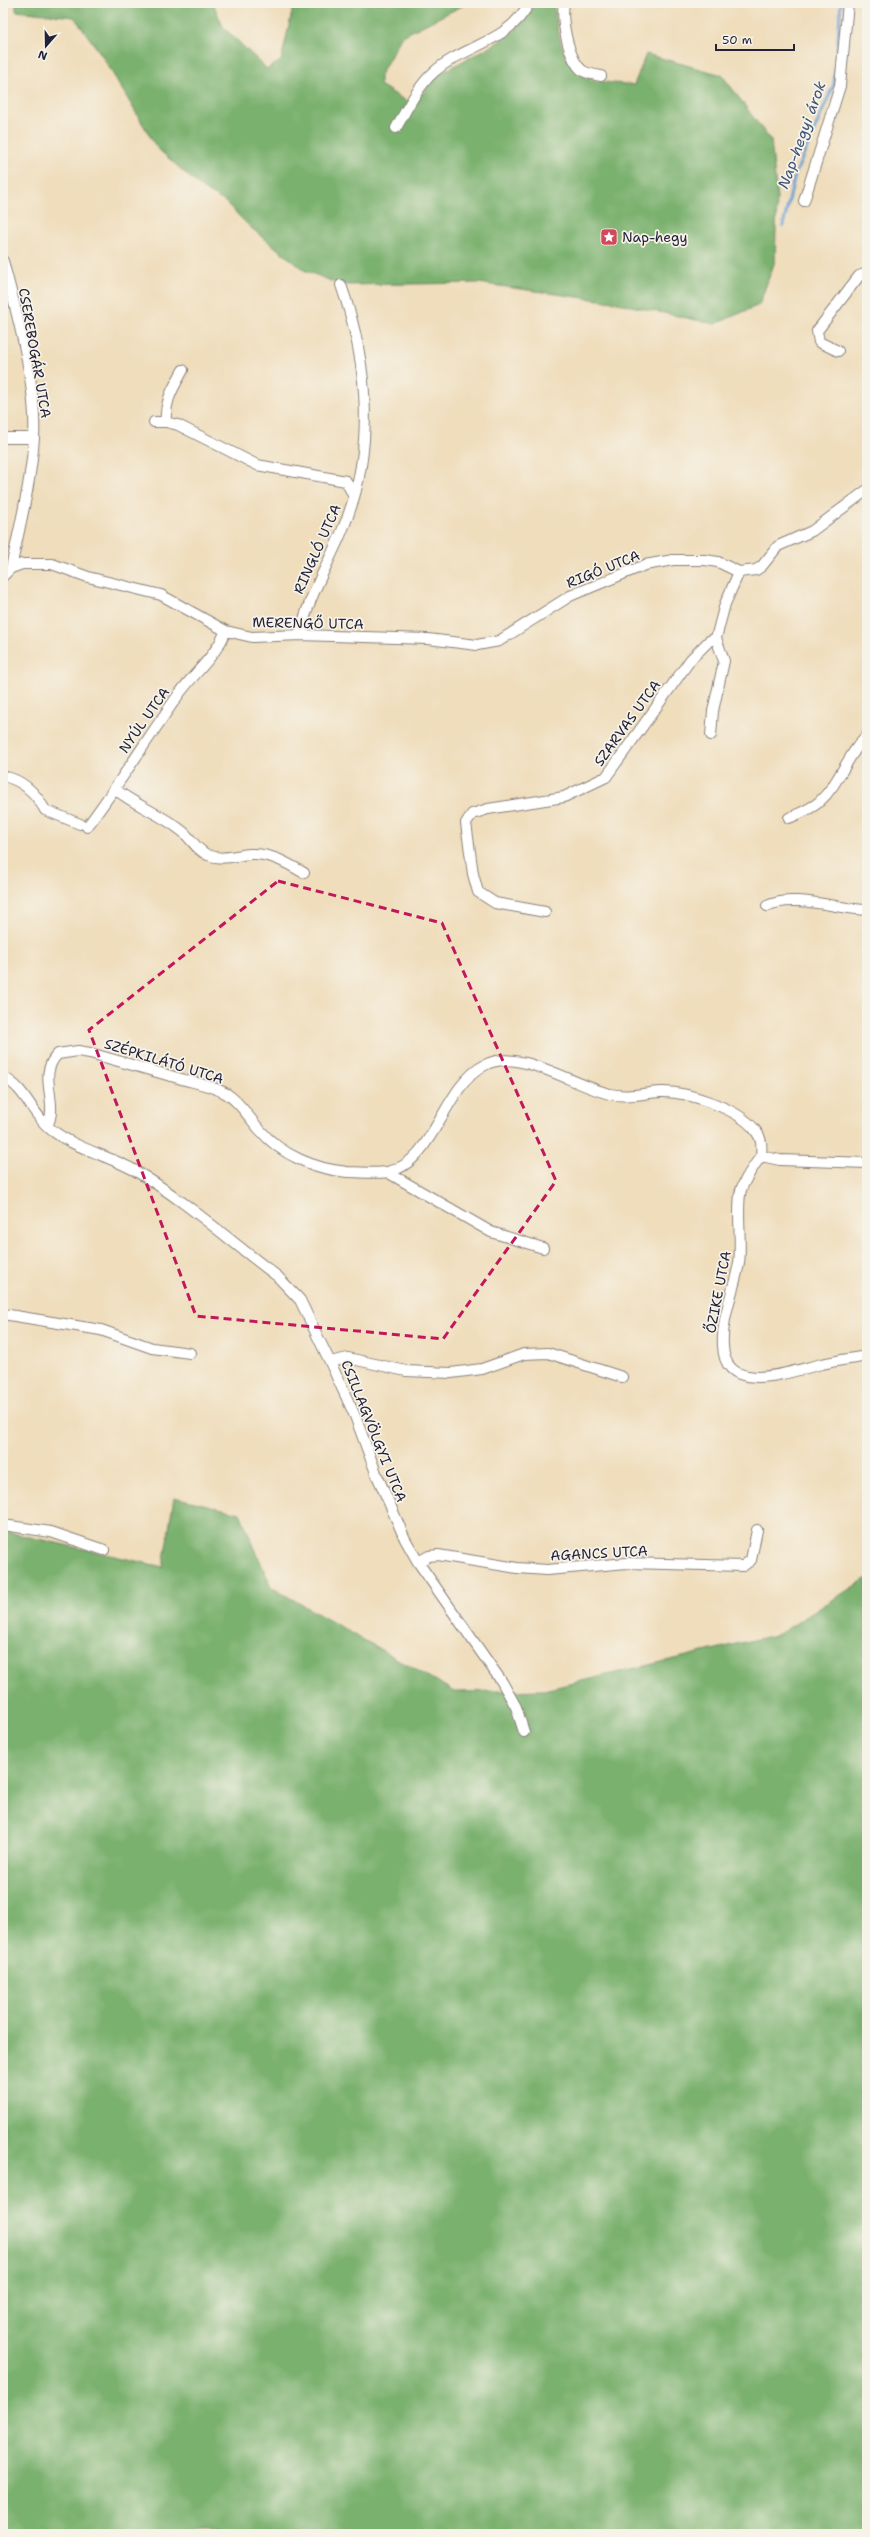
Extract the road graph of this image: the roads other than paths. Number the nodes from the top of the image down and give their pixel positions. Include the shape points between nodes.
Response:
1 (529, 3) edge
2 (564, 3) edge
3 (848, 3) edge
4 (601, 76) dead end
5 (396, 128) dead end
6 (804, 201) dead end
7 (3, 261) edge
8 (867, 273) edge
9 (341, 285) dead end
10 (838, 351) dead end
11 (183, 370) dead end
12 (154, 422) dead end
13 (166, 422) junction
14 (3, 438) edge
15 (34, 438) junction
16 (867, 490) edge
17 (354, 497) junction
18 (11, 568) junction
19 (739, 572) junction
20 (3, 576) edge
21 (226, 631) junction
22 (300, 635) junction
23 (716, 638) junction
24 (462, 643) joint
25 (711, 735) dead end
26 (867, 735) edge
27 (3, 776) edge
28 (115, 789) junction
29 (789, 818) dead end
30 (304, 873) dead end
31 (767, 906) dead end
32 (867, 910) edge
33 (545, 912) dead end
34 (3, 1077) edge
35 (47, 1126) junction
36 (761, 1156) junction
37 (867, 1163) edge
38 (387, 1172) junction
39 (543, 1248) dead end
40 (3, 1314) edge
41 (190, 1352) dead end
42 (867, 1356) edge
43 (330, 1362) junction
44 (622, 1377) dead end
45 (3, 1525) edge
46 (757, 1530) dead end
47 (104, 1550) dead end
48 (418, 1562) junction
49 (524, 1732) dead end

1 - 5 street via 509,29 434,72
2 - 4 street via 562,16 565,32 575,61 588,74
3 - 6 street via 840,86
7 - 15 street, CSEREBOGÁR UTCA via 24,349 33,405
8 - 10 street via 859,276 817,332 819,342
9 - 17 street, RINGLÓ UTCA via 356,330 366,412 363,459
11 - 13 street via 168,397
12 - 13 street
13 - 17 street via 257,465 346,481
14 - 15 street
15 - 18 street, CSEREBOGÁR UTCA
16 - 19 street via 812,531 778,546 756,570
17 - 22 street, RINGLÓ UTCA via 342,532 304,613
18 - 20 street
18 - 21 street, MERENGŐ UTCA via 22,564 52,564 88,577 161,595
19 - 23 street via 725,604
19 - 24 street, RIGÓ UTCA via 729,566 705,560 673,560 645,566 570,596 499,641 477,645
21 - 22 street, MERENGŐ UTCA via 252,636
21 - 28 street, NYÚL UTCA via 211,659 180,693 148,736
22 - 24 street, MERENGŐ UTCA via 428,639
23 - 25 street via 724,661 713,712
23 - 33 street, SZARVAS UTCA via 709,641 691,659 606,777 564,797 488,809 472,814 466,823 471,868 478,892 495,903
26 - 29 street via 860,742 833,788 818,804
27 - 28 street, NYÚL UTCA via 16,778 39,798 45,810 83,826
28 - 30 street via 135,804 182,830 207,855 225,858 260,855 285,862
31 - 32 street via 776,902 800,900 836,908
34 - 35 street via 19,1087 34,1112
35 - 38 street, SZÉPKILÁTÓ UTCA via 53,1109 47,1075 49,1065 58,1054 78,1051 213,1087 239,1104 274,1144 305,1162 333,1170
35 - 43 street, CSILLAGVÖLGYI UTCA via 62,1137 113,1159 155,1183 277,1276 300,1300
36 - 37 street via 780,1160
36 - 38 street, SZÉPKILÁTÓ UTCA via 762,1143 756,1130 740,1116 726,1109 675,1093 630,1096 607,1094 512,1059 485,1064 469,1077 452,1097 420,1150 405,1164
36 - 42 street, ŐZIKE UTCA via 745,1180 741,1192 740,1254 723,1332 726,1358 738,1373 755,1377 772,1376
38 - 39 street via 491,1232
40 - 41 street via 101,1330 152,1348
43 - 44 street via 348,1358 406,1371 451,1373 482,1369 524,1354 548,1353
43 - 48 street, CSILLAGVÖLGYI UTCA via 355,1416 394,1518
45 - 47 street via 51,1532
46 - 48 street, AGANCS UTCA via 751,1560 742,1566 627,1563 547,1570 517,1568 438,1555 429,1556
48 - 49 street, CSILLAGVÖLGYI UTCA via 502,1682 516,1708

